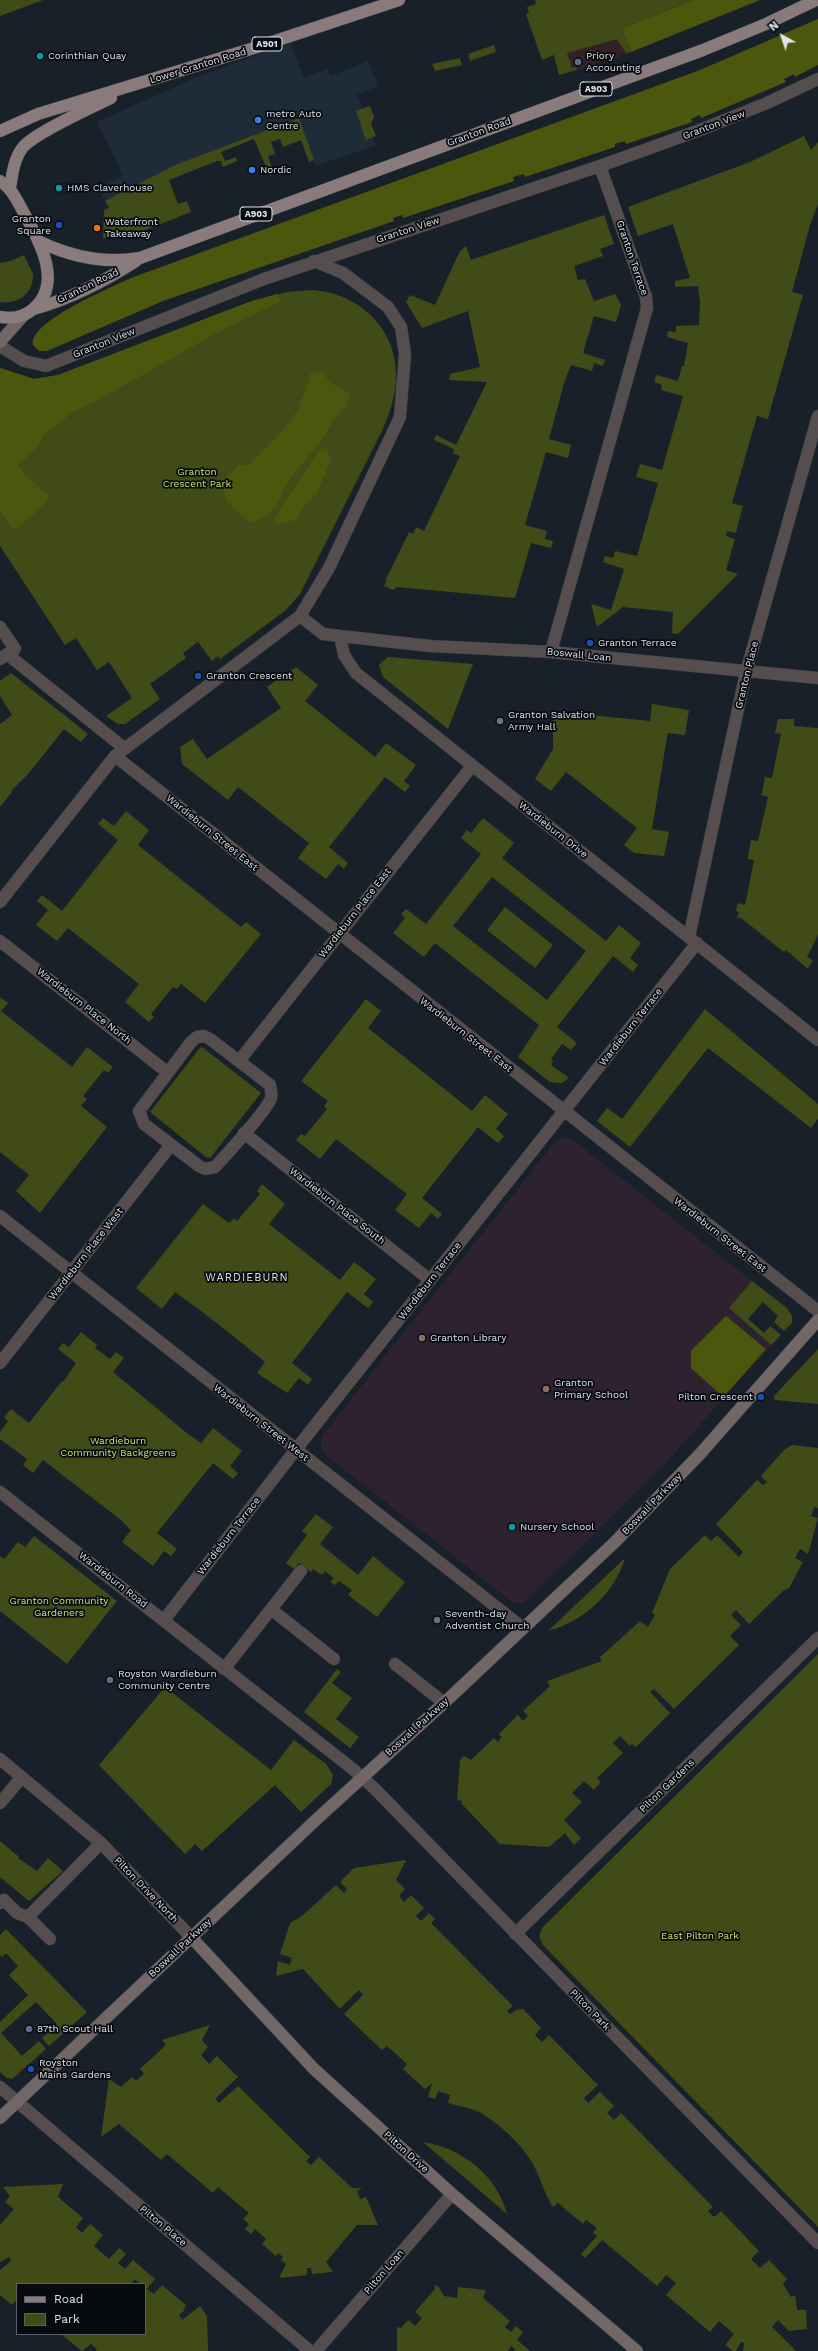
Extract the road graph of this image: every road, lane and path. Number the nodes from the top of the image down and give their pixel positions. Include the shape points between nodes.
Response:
1 (399, 0) edge
2 (816, 0) edge
3 (818, 78) edge
4 (133, 86) junction
5 (0, 131) edge
6 (600, 166) junction
7 (0, 181) edge
8 (10, 189) junction
9 (40, 242) junction
10 (140, 258) junction
11 (314, 261) junction
12 (34, 309) junction
13 (23, 316) junction
14 (0, 317) edge
15 (0, 342) edge
16 (0, 346) edge
17 (818, 416) edge
18 (300, 616) junction
19 (0, 627) edge
20 (340, 636) junction
21 (551, 652) junction
22 (4, 657) edge
23 (746, 672) junction
24 (818, 678) edge
25 (124, 748) junction
26 (115, 756) junction
27 (472, 766) junction
28 (0, 902) edge
29 (338, 934) junction
30 (693, 940) junction
31 (0, 941) edge
32 (817, 1036) edge
33 (239, 1061) junction
34 (168, 1072) junction
35 (564, 1112) junction
36 (244, 1133) junction
37 (171, 1146) junction
38 (0, 1216) edge
39 (71, 1272) junction
40 (430, 1280) junction
41 (818, 1311) edge
42 (818, 1320) edge
43 (0, 1363) edge
44 (296, 1450) junction
45 (0, 1492) edge
46 (301, 1571) dead end
47 (272, 1610) junction
48 (164, 1620) junction
49 (523, 1628) junction
50 (818, 1638) edge
51 (334, 1659) dead end
52 (395, 1664) dead end
53 (224, 1669) junction
54 (444, 1703) junction
55 (0, 1759) edge
56 (22, 1777) junction
57 (362, 1777) junction
58 (0, 1803) edge
59 (101, 1843) junction
60 (0, 1903) edge
61 (28, 1917) junction
62 (515, 1934) junction
63 (191, 1937) junction
64 (50, 1939) dead end
65 (0, 2087) edge
66 (16, 2101) junction
67 (0, 2118) edge
68 (452, 2194) junction
69 (818, 2242) edge
70 (310, 2351) edge
71 (316, 2351) edge
72 (637, 2351) edge

1 - 4 main road, Lower Granton Road / A901
2 - 10 main road, Granton Road / A903 via 703,50
3 - 6 street, Granton View via 745,113
4 - 5 main road, Lower Granton Road / A901 via 38,114
4 - 8 main road, Lower Granton Road / A901 via 38,136 24,146 17,158
6 - 11 street, Granton View
6 - 21 street, Granton Terrace via 646,297 647,308
7 - 8 main road
8 - 9 main road
9 - 10 main road, Granton Road / A903 via 102,261
9 - 12 main road via 47,267 47,286 42,299
10 - 12 main road, Granton Road / A903 via 54,304
11 - 16 street, Granton View via 218,296 46,366 33,365
11 - 18 street via 342,273 388,307 401,327 405,354 400,417 329,568
12 - 13 main road
13 - 14 main road
13 - 15 street
17 - 23 street, Granton Place
18 - 20 street via 323,634
18 - 25 street
19 - 22 street via 15,649
20 - 21 street, Boswall Loan via 430,646
20 - 27 street, Wardieburn Drive via 344,655 356,673
21 - 23 street, Boswall Loan
22 - 25 street
23 - 24 street, Boswall Loan
23 - 30 street, Granton Place
25 - 26 street
26 - 28 street
26 - 29 street, Wardieburn Street East
27 - 29 street, Wardieburn Place East
27 - 30 street, Wardieburn Drive
29 - 33 street, Wardieburn Place East
29 - 35 street, Wardieburn Street East
30 - 32 street, Wardieburn Drive
30 - 35 street, Wardieburn Terrace
31 - 34 street, Wardieburn Place North
33 - 34 street via 210,1039 201,1036 191,1042
33 - 36 street via 270,1085 272,1093 270,1101
34 - 37 street via 140,1108 139,1114 144,1124
35 - 40 street, Wardieburn Terrace
35 - 41 street, Wardieburn Street East
36 - 37 street via 215,1167 209,1169 199,1166
36 - 40 street, Wardieburn Place South
37 - 39 street, Wardieburn Place West
38 - 39 street, Wardieburn Street West
39 - 43 street, Wardieburn Place West
39 - 44 street, Wardieburn Street West
40 - 44 street, Wardieburn Terrace
42 - 49 street, Boswall Parkway via 676,1479 616,1541
44 - 48 street, Wardieburn Terrace
44 - 49 street, Wardieburn Street West
45 - 48 street, Wardieburn Road
46 - 47 street
47 - 51 street
47 - 53 street
48 - 53 street, Wardieburn Road
49 - 54 street, Boswall Parkway
50 - 62 street, Pilton Gardens
52 - 54 street
53 - 57 street, Wardieburn Road
54 - 57 street, Boswall Parkway
55 - 56 street, Pilton Drive North
56 - 58 street
56 - 59 street, Pilton Drive North
57 - 62 street, Pilton Park
57 - 63 street, Boswall Parkway
59 - 61 street
59 - 63 street, Pilton Drive North
60 - 61 street via 4,1900 17,1913
61 - 64 street
62 - 69 street, Pilton Park
63 - 66 street, Boswall Parkway
63 - 68 street, Pilton Drive via 314,2069
65 - 66 street
66 - 67 street, Boswall Parkway
66 - 70 street, Pilton Place
68 - 71 street, Pilton Loan
68 - 72 street, Pilton Drive

